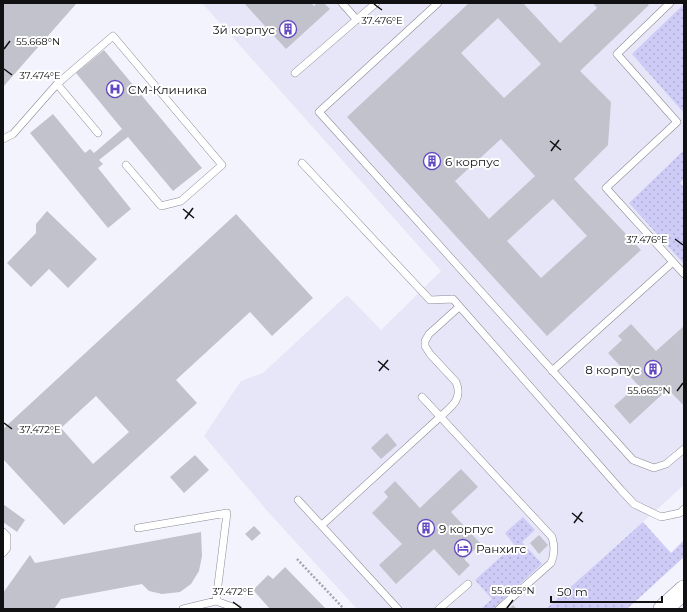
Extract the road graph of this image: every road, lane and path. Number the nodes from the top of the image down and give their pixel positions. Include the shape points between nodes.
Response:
1 (342, 3) edge
2 (376, 3) edge
3 (438, 3) edge
4 (670, 3) edge
5 (357, 20) junction
6 (295, 73) dead end
7 (57, 84) junction
8 (98, 133) dead end
9 (3, 139) edge
10 (302, 163) dead end
11 (126, 165) dead end
12 (673, 262) junction
13 (684, 274) edge
14 (459, 307) junction
15 (552, 371) junction
16 (422, 397) dead end
17 (440, 417) junction
18 (684, 449) edge
19 (298, 500) dead end
20 (684, 509) edge
21 (322, 525) junction
22 (138, 528) dead end
23 (3, 532) edge
24 (3, 553) edge
25 (297, 559) dead end
26 (468, 584) dead end
27 (684, 590) edge
28 (216, 601) junction
29 (183, 609) edge
30 (238, 609) edge
31 (344, 609) edge
32 (398, 609) edge
33 (440, 609) edge
34 (499, 609) edge
35 (664, 609) edge

1 - 5 lane
2 - 5 lane
3 - 15 lane via 319,112
4 - 12 lane via 617,54 677,122 606,188
5 - 6 lane
7 - 8 lane
7 - 9 lane via 13,134
7 - 11 lane via 113,36 222,165 181,201 161,206
10 - 14 lane via 430,300 453,299
12 - 13 lane
12 - 15 lane
14 - 17 lane via 429,334 425,341 427,350 459,388 457,400
14 - 20 lane via 634,504 661,517
15 - 18 lane via 632,460 654,468 666,464
16 - 17 lane
17 - 21 lane
17 - 34 lane via 552,537 555,550 551,563
19 - 21 lane
21 - 32 lane
22 - 28 lane via 227,512
23 - 24 lane via 7,536 7,548
25 - 31 path
26 - 33 lane
27 - 35 main road
28 - 29 lane
28 - 30 lane

